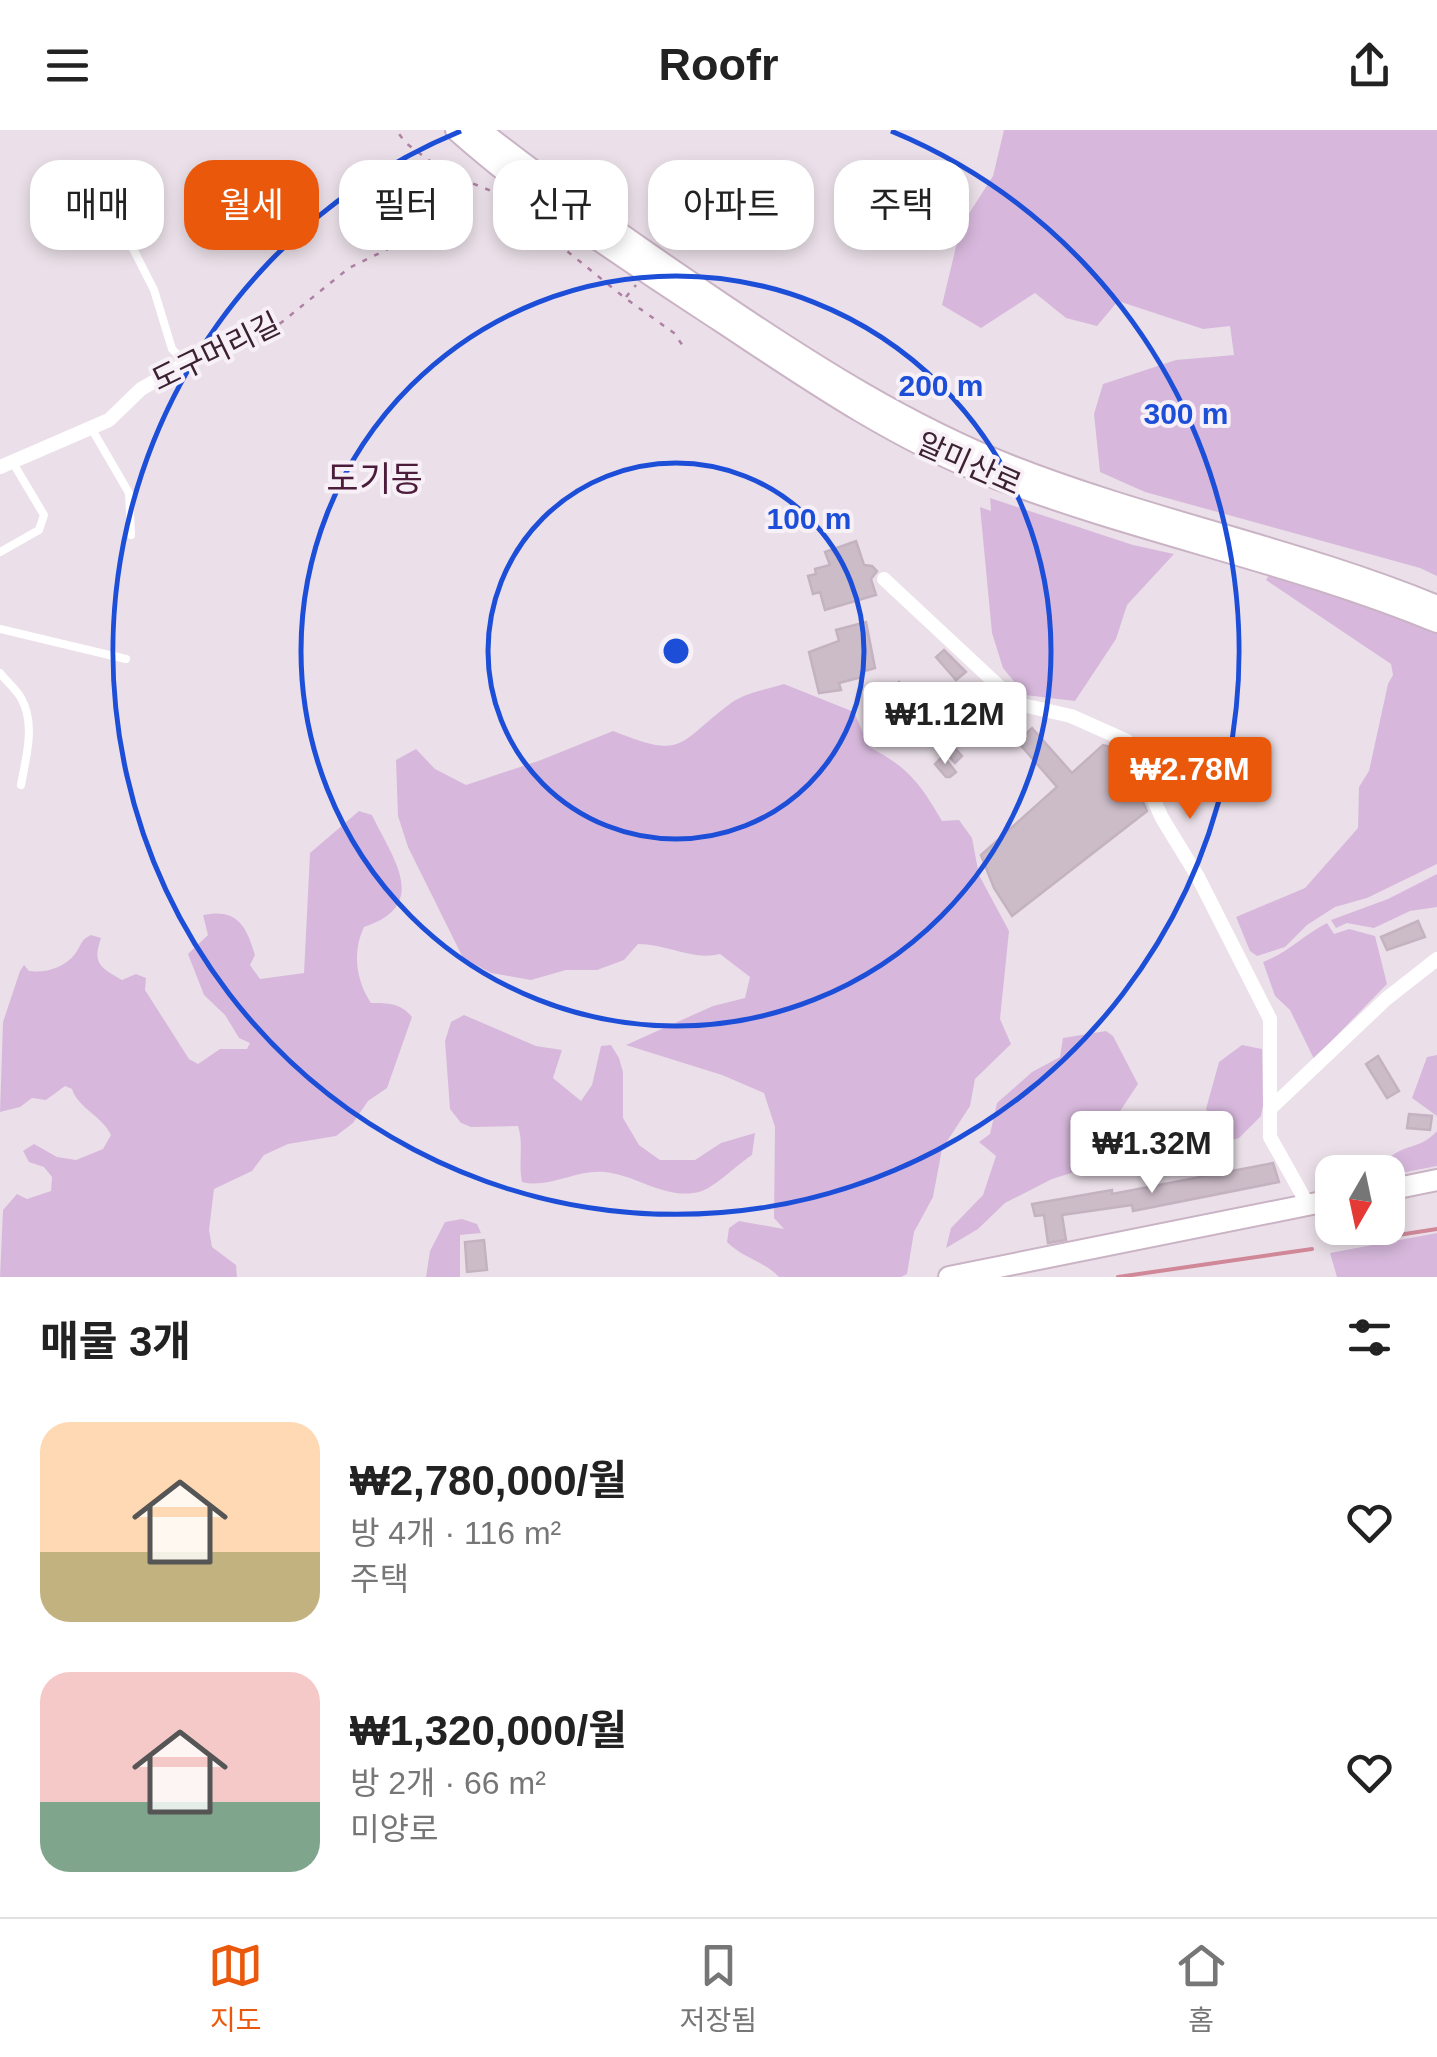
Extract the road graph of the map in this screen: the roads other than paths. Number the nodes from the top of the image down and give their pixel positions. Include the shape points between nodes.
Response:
1 (456, 130) edge
2 (480, 130) edge
3 (134, 250) edge
4 (186, 364) joint
5 (90, 426) junction
6 (6, 465) edge
7 (131, 535) dead end
8 (0, 552) edge
9 (884, 579) dead end
10 (1437, 606) edge
11 (1437, 622) edge
12 (0, 629) edge
13 (126, 659) dead end
14 (0, 674) edge
15 (21, 785) dead end
16 (1437, 959) edge
17 (1270, 1108) junction
18 (1437, 1180) edge
19 (1405, 1187) edge
20 (1315, 1204) edge
21 (1308, 1205) junction
22 (949, 1277) edge

1 - 11 main road, 알미산로 via 575,226 780,362 922,445 1035,493 1357,590
2 - 10 main road, 알미산로 via 582,210 898,414 1113,503 1345,571
3 - 4 lane via 172,349
4 - 5 street, 도구머리길 via 142,389 109,420
5 - 6 street, 도구머리길
5 - 7 lane via 129,493
6 - 8 lane via 44,515 39,530
9 - 17 street via 1018,704 1071,716 1127,741 1270,1020
12 - 13 lane
14 - 15 lane via 27,712
16 - 17 street
17 - 21 street via 1270,1137
18 - 19 main road
20 - 21 main road
21 - 22 main road

